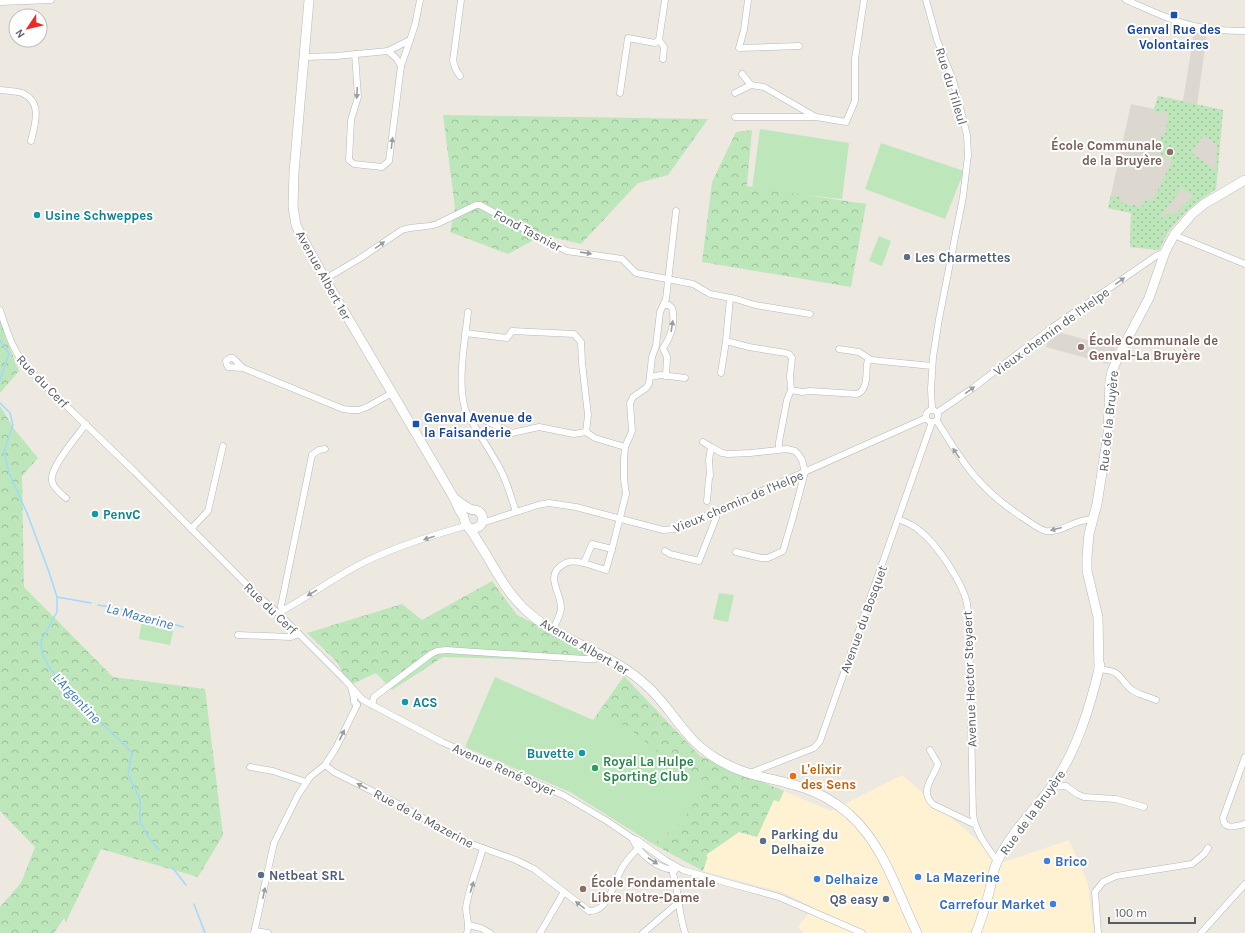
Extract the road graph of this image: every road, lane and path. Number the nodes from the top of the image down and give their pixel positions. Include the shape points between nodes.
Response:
1 (51, 0) edge
2 (309, 0) edge
3 (420, 0) edge
4 (461, 0) edge
5 (665, 0) edge
6 (748, 0) edge
7 (864, 0) edge
8 (926, 0) edge
9 (1126, 0) edge
10 (17, 1) edge
11 (0, 2) edge
12 (1245, 31) edge
13 (410, 40) junction
14 (659, 40) junction
15 (800, 46) dead end
16 (388, 50) junction
17 (355, 54) junction
18 (305, 57) junction
19 (663, 58) dead end
20 (401, 66) junction
21 (742, 74) dead end
22 (460, 76) dead end
23 (751, 85) junction
24 (0, 90) edge
25 (620, 93) dead end
26 (735, 93) dead end
27 (735, 117) dead end
28 (816, 117) junction
29 (31, 141) dead end
30 (1245, 180) edge
31 (676, 211) dead end
32 (1174, 235) junction
33 (1165, 252) junction
34 (1245, 264) edge
35 (325, 279) junction
36 (668, 279) junction
37 (730, 298) junction
38 (664, 305) junction
39 (0, 310) edge
40 (468, 312) dead end
41 (810, 314) dead end
42 (466, 333) junction
43 (726, 341) junction
44 (655, 348) junction
45 (663, 348) junction
46 (839, 349) dead end
47 (871, 360) junction
48 (932, 366) junction
49 (243, 368) dead end
50 (721, 373) dead end
51 (666, 376) junction
52 (650, 377) junction
53 (685, 378) dead end
54 (791, 390) junction
55 (392, 393) junction
56 (935, 411) junction
57 (470, 419) junction
58 (932, 420) junction
59 (86, 424) junction
60 (586, 432) junction
61 (703, 442) dead end
62 (223, 446) dead end
63 (625, 446) junction
64 (711, 447) junction
65 (325, 449) dead end
66 (779, 449) junction
67 (805, 472) junction
68 (66, 498) dead end
69 (454, 498) junction
70 (706, 501) dead end
71 (516, 512) junction
72 (716, 512) junction
73 (620, 519) junction
74 (898, 519) junction
75 (1093, 519) junction
76 (474, 523) junction
77 (191, 529) junction
78 (612, 549) junction
79 (665, 551) dead end
80 (736, 552) dead end
81 (584, 564) junction
82 (280, 612) junction
83 (553, 629) junction
84 (299, 634) junction
85 (238, 635) dead end
86 (603, 656) junction
87 (1099, 669) junction
88 (1156, 700) dead end
89 (359, 701) junction
90 (372, 705) junction
91 (930, 750) dead end
92 (1245, 757) edge
93 (326, 764) junction
94 (250, 767) dead end
95 (1061, 772) junction
96 (750, 773) junction
97 (306, 782) junction
98 (1066, 786) junction
99 (1051, 787) junction
100 (1144, 807) dead end
101 (974, 824) junction
102 (1245, 824) edge
103 (640, 846) junction
104 (483, 848) junction
105 (1208, 848) dead end
106 (997, 861) junction
107 (672, 867) junction
108 (1245, 884) edge
109 (564, 892) junction
110 (678, 903) junction
111 (469, 925) junction
112 (255, 932) edge
113 (268, 933) edge
114 (467, 933) edge
115 (490, 933) edge
116 (540, 933) edge
117 (643, 933) edge
118 (685, 933) edge
119 (862, 933) edge
120 (917, 933) edge
121 (976, 933) edge
122 (1098, 933) edge
123 (1201, 933) edge

1 - 10 street
2 - 18 main road, Avenue Albert 1er
3 - 13 street
4 - 22 street via 453,61
5 - 14 street
6 - 15 street via 739,48
7 - 28 street via 855,58 855,101 848,119 846,122
8 - 48 street, Rue du Tilleul via 937,40 953,80 967,135 968,156 963,197 938,319
9 - 12 street via 1188,24
10 - 11 street
13 - 16 street
13 - 20 street
14 - 19 street via 664,46
14 - 25 street via 655,43 628,38
16 - 17 street
16 - 20 street
17 - 18 street
17 -> 20 street via 358,97 351,120 348,157 354,164 382,167 389,161
18 - 35 main road, Avenue Albert 1er via 293,207 296,225
21 - 23 street
23 - 26 street
23 - 28 street via 764,87
24 - 29 street via 22,93 30,99 37,115
27 - 28 street
30 - 32 main road, Rue de la Bruyère via 1204,204
31 - 36 street
32 - 33 main road, Rue de la Bruyère
32 - 34 street
56 -> 33 street, Vieux chemin de l'Helpe
33 - 75 main road, Rue de la Bruyère via 1149,298 1112,371 1108,434
35 -> 36 street, Fond Tasnier via 402,230 437,224 480,204 559,248 622,260 636,273
35 - 55 main road, Avenue Albert 1er
36 - 37 street, Fond Tasnier via 693,284 710,294
36 - 38 street
37 - 41 street, Fond Tasnier via 754,306
37 - 43 street
38 - 44 street via 660,312
45 -> 38 street via 670,336 674,315 672,308
39 - 59 street, Rue du Cerf via 11,343 22,362
40 - 42 street
42 - 57 street via 462,395
42 - 60 street via 507,338 512,331 574,334 581,342 588,415
43 - 50 street
43 - 54 street via 789,354 792,358
44 - 45 street
44 - 52 street
45 - 51 street via 667,357
46 - 47 street via 859,352
47 - 48 street
47 - 54 street via 867,364 861,393
48 - 56 street, Rue du Tilleul via 931,389
49 - 55 street via 330,405 351,410 367,407
51 - 52 street
51 - 53 street
52 - 63 street via 646,388 633,397 630,403 632,431
54 - 66 street
55 - 69 main road, Avenue Albert 1er
56 - 58 street via 939,418
56 - 58 street, Vieux chemin de l'Helpe via 927,412
57 - 60 street via 482,419 512,433 539,427 574,434
57 - 71 street via 500,468
58 - 67 street, Vieux chemin de l'Helpe
58 - 74 street, Avenue du Bosquet
75 -> 58 street via 1047,531 1031,523 979,483
59 - 68 street via 53,470 52,481
59 - 77 street, Rue du Cerf
60 - 63 street via 595,438
61 - 64 street
62 - 77 street via 208,511
63 - 73 street via 626,494
64 - 66 street via 728,454
64 - 70 street
65 - 82 street, Rue du Cerf via 312,455
66 - 67 street via 794,451 802,460
67 - 72 street, Vieux chemin de l'Helpe
67 - 80 street via 783,551 768,558
69 - 76 main road, Avenue Albert 1er via 456,505
69 - 76 main road, Avenue Albert 1er via 472,510 466,513
71 - 73 street, Vieux chemin de l'Helpe via 549,503 576,507
71 - 76 street, Vieux chemin de l'Helpe
72 - 73 street, Vieux chemin de l'Helpe via 670,530 651,528
72 - 79 street via 699,561
73 - 78 street
74 - 96 street, Avenue du Bosquet via 820,741 814,748
74 - 101 street, Avenue Hector Steyaert via 917,528 933,543 955,576 967,603
75 - 87 main road, Rue de la Bruyère via 1093,581 1100,601 1103,624
76 -> 82 street, Vieux chemin de l'Helpe via 376,556
76 - 83 main road, Avenue Albert 1er via 482,547 508,591 530,614
77 - 82 street, Rue du Cerf via 258,596
78 - 81 street via 592,544
78 - 81 street via 606,570
81 - 83 street via 571,561 564,563 554,572 561,610
82 - 84 street, Rue du Cerf
83 - 86 main road, Avenue Albert 1er
84 - 85 street via 291,637
84 - 89 street, Rue du Cerf via 351,687
86 - 90 street via 585,659 437,651 374,697
86 - 96 main road, Avenue Albert 1er via 648,687 699,746 726,764
87 - 88 street via 1117,674 1131,690
87 - 95 main road, Rue de la Bruyère via 1080,730
89 - 90 street, Avenue René Soyer
93 -> 89 street
90 - 103 street, Avenue René Soyer via 442,742 564,795 607,821
91 - 101 street via 938,764 927,790 929,801 934,806
92 - 102 street via 1223,822 1230,827
93 - 97 street
104 -> 93 street, Rue de la Mazerine via 466,842 334,772
94 - 97 street via 273,771
95 - 98 street
95 - 99 main road, Rue de la Bruyère
96 - 120 main road, Avenue Albert 1er via 814,792 850,814 875,844
112 -> 97 street via 274,843
98 - 99 street
98 - 100 street via 1084,797 1116,799
99 - 106 main road, Rue de la Bruyère via 1012,835
101 - 106 street, Avenue Hector Steyaert
103 - 107 street, Avenue René Soyer via 646,857 663,868
103 -> 109 street, Rue de la Mazerine via 622,867 604,906 600,909 589,911
104 - 109 street, Rue de la Mazerine via 534,869
111 -> 104 street via 466,908
105 - 122 street via 1192,864 1116,876 1103,882 1095,892
106 - 121 main road, Rue de la Bruyère
107 - 110 street
107 - 119 street, Avenue René Soyer via 779,896
108 - 123 street
109 - 116 street
110 - 117 street
110 - 118 street
111 - 114 street
111 - 115 street
112 - 113 street

